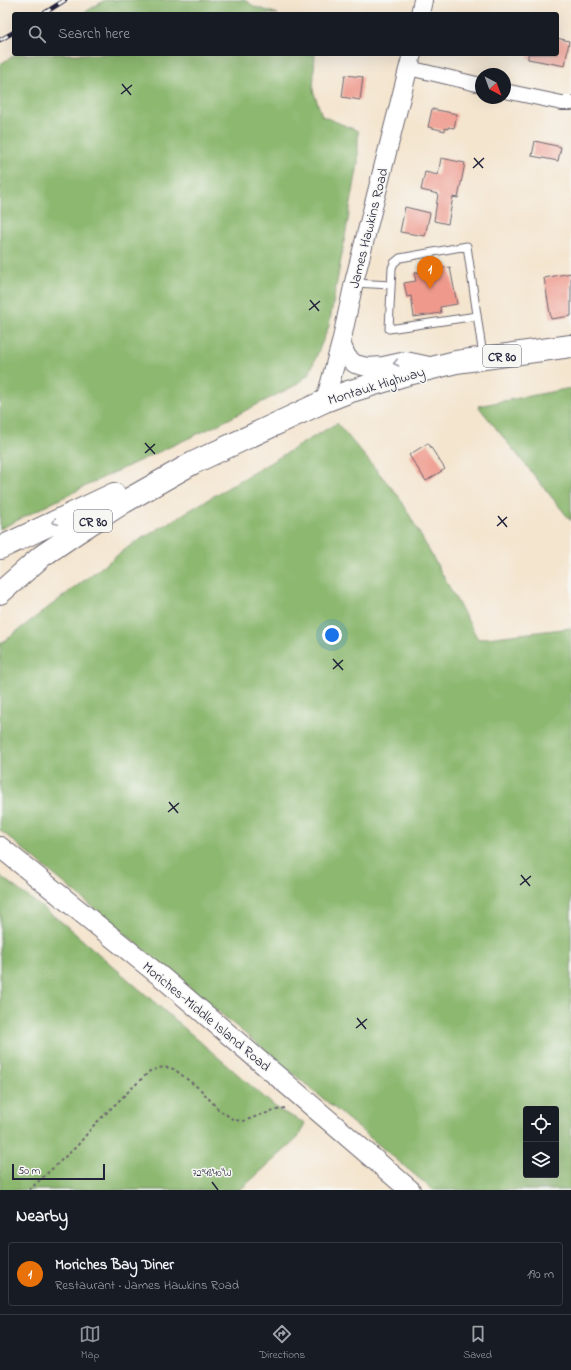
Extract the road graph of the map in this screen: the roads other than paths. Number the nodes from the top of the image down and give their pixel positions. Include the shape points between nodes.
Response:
1 (423, 0) edge
2 (420, 12) edge
3 (411, 61) edge
4 (475, 83) edge
5 (511, 92) edge
6 (571, 103) edge
7 (354, 282) junction
8 (391, 285) junction
9 (477, 316) junction
10 (341, 342) junction
11 (571, 346) edge
12 (483, 358) junction
13 (434, 367) junction
14 (325, 401) junction
15 (193, 463) junction
16 (0, 548) edge
17 (0, 593) edge
18 (0, 847) edge
19 (410, 1190) edge

1 - 2 street
3 - 4 street
3 - 7 street, James Hawkins Road
5 - 6 street
7 - 8 lane
7 - 10 street, James Hawkins Road
8 - 9 lane via 389,329
8 - 9 lane via 394,263 400,258 466,246
9 - 12 lane
13 -> 10 street via 406,361 383,366 355,364 347,357
10 - 14 street, James Hawkins Road
11 - 12 main road, Montauk Highway / CR 80
12 - 13 main road, Montauk Highway / CR 80
13 - 14 main road, Montauk Highway / CR 80
14 - 15 main road, Montauk Highway / CR 80
15 -> 16 main road, CR 80 via 112,495
15 - 17 main road, CR 80 via 66,539 42,556
18 - 19 main road, Moriches-Middle Island Road via 164,979

